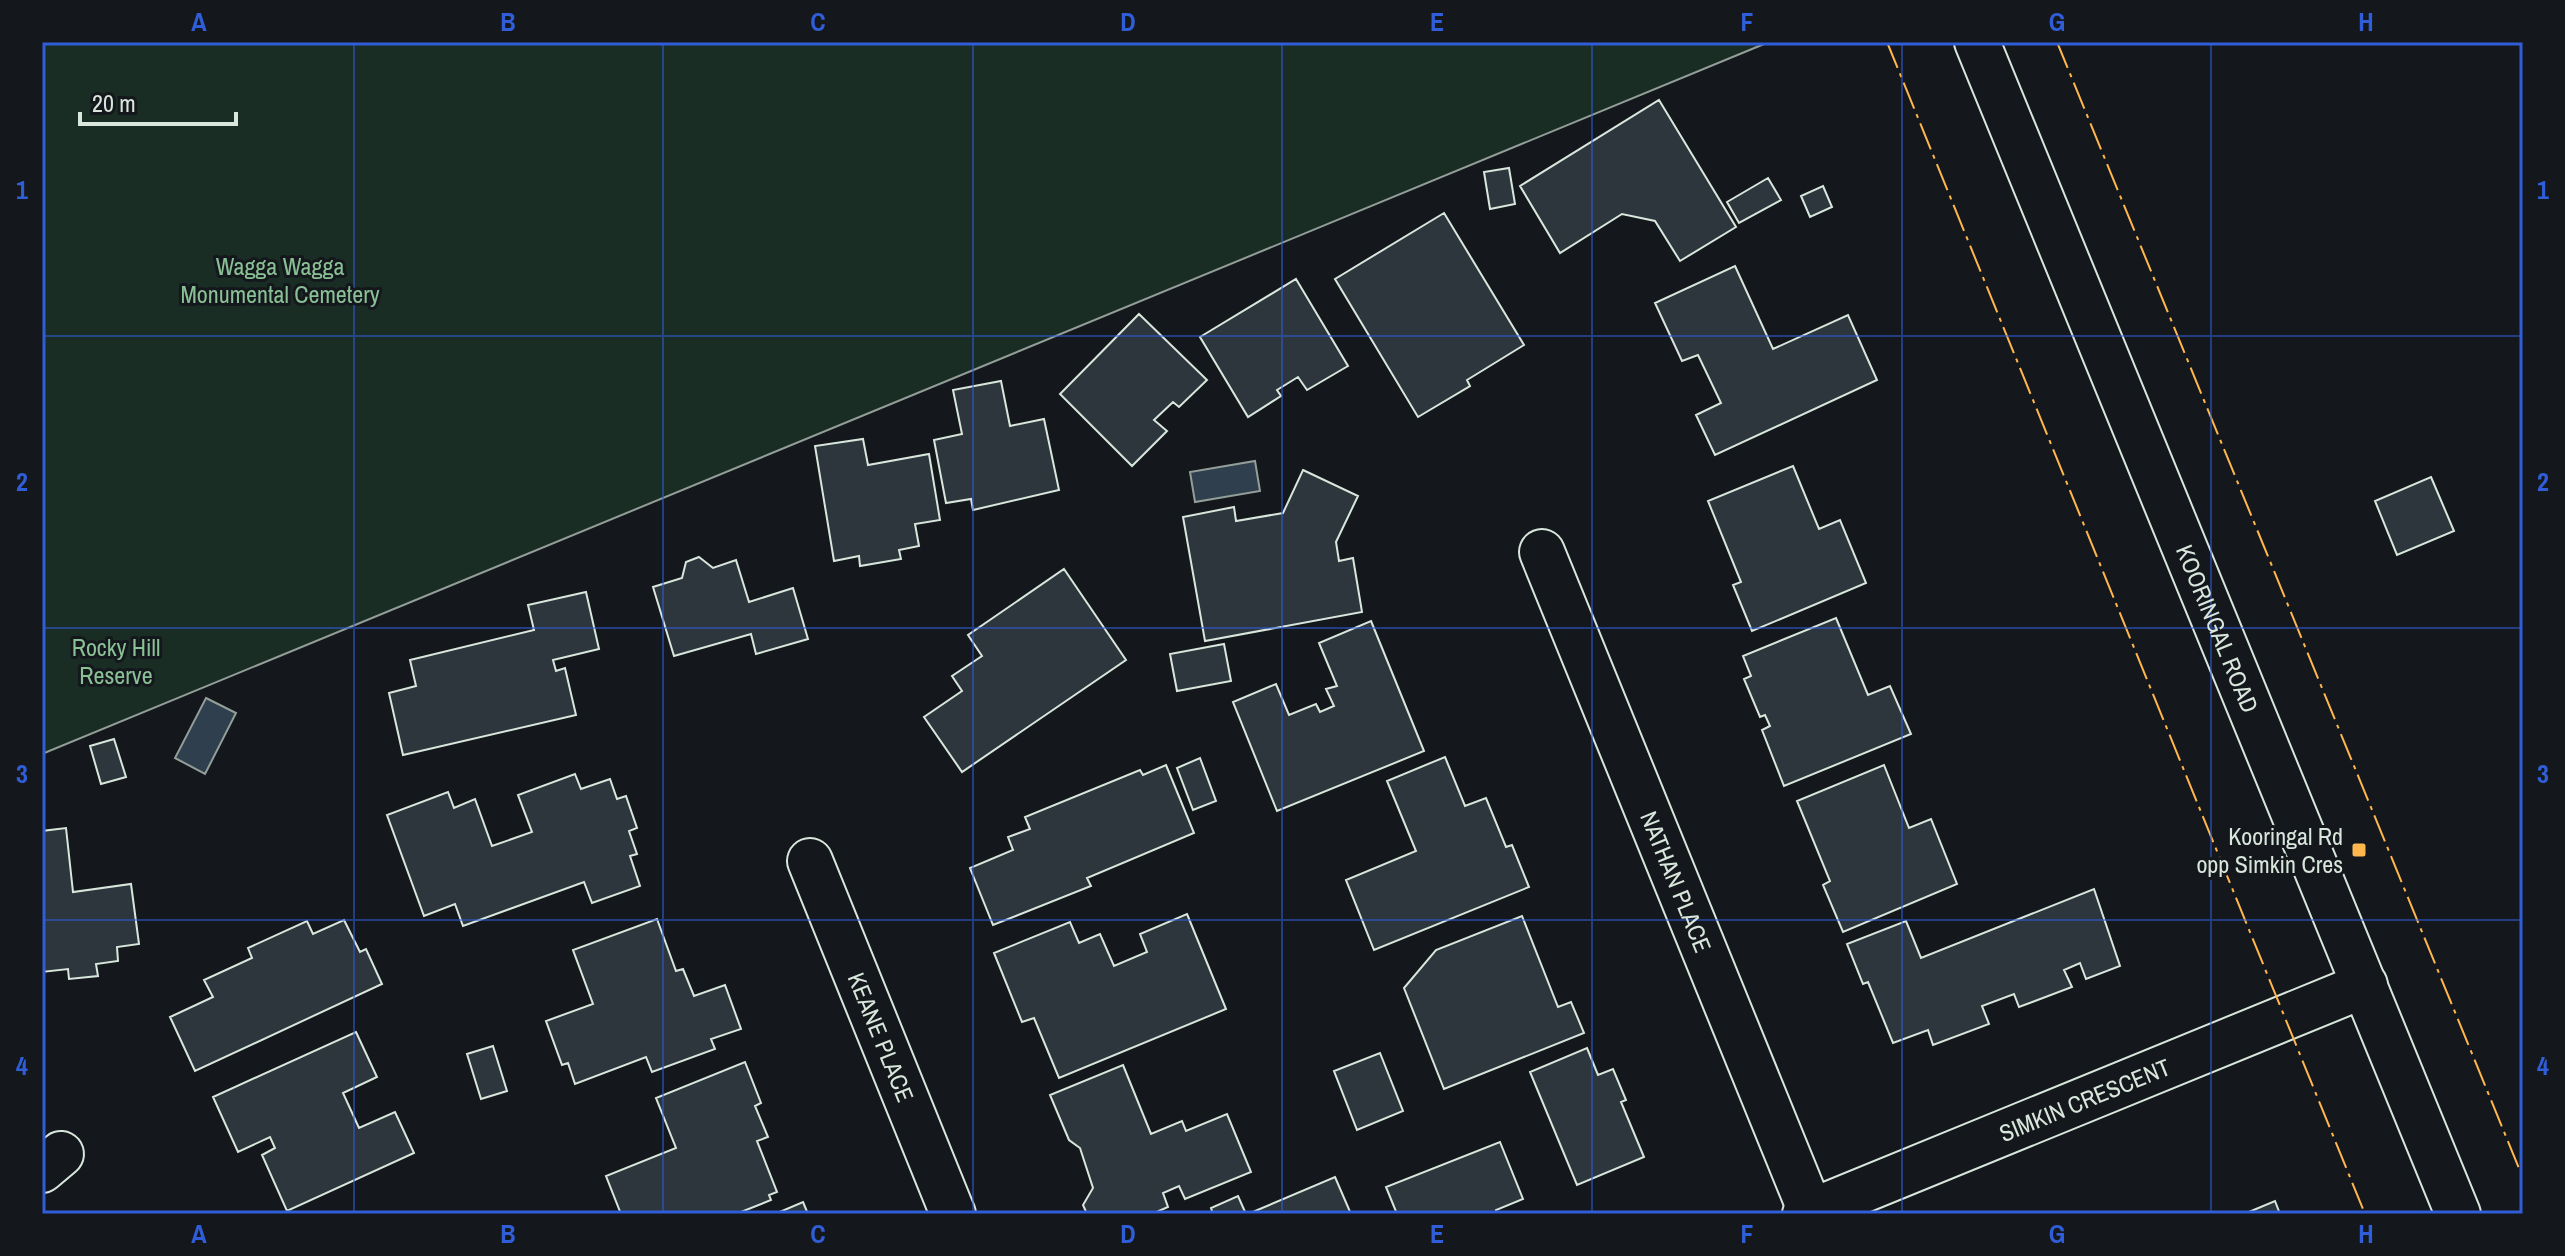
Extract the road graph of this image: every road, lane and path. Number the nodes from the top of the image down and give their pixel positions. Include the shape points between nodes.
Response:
1 (1977, 42) edge
2 (1542, 552) dead end
3 (810, 861) dead end
4 (2365, 985) junction
5 (1808, 1213) edge
6 (953, 1214) edge
7 (2458, 1214) edge

1 - 4 street, KOORINGAL ROAD
2 - 5 street, NATHAN PLACE
3 - 6 street, KEANE PLACE
4 - 5 street, SIMKIN CRESCENT
4 - 7 street, KOORINGAL ROAD

